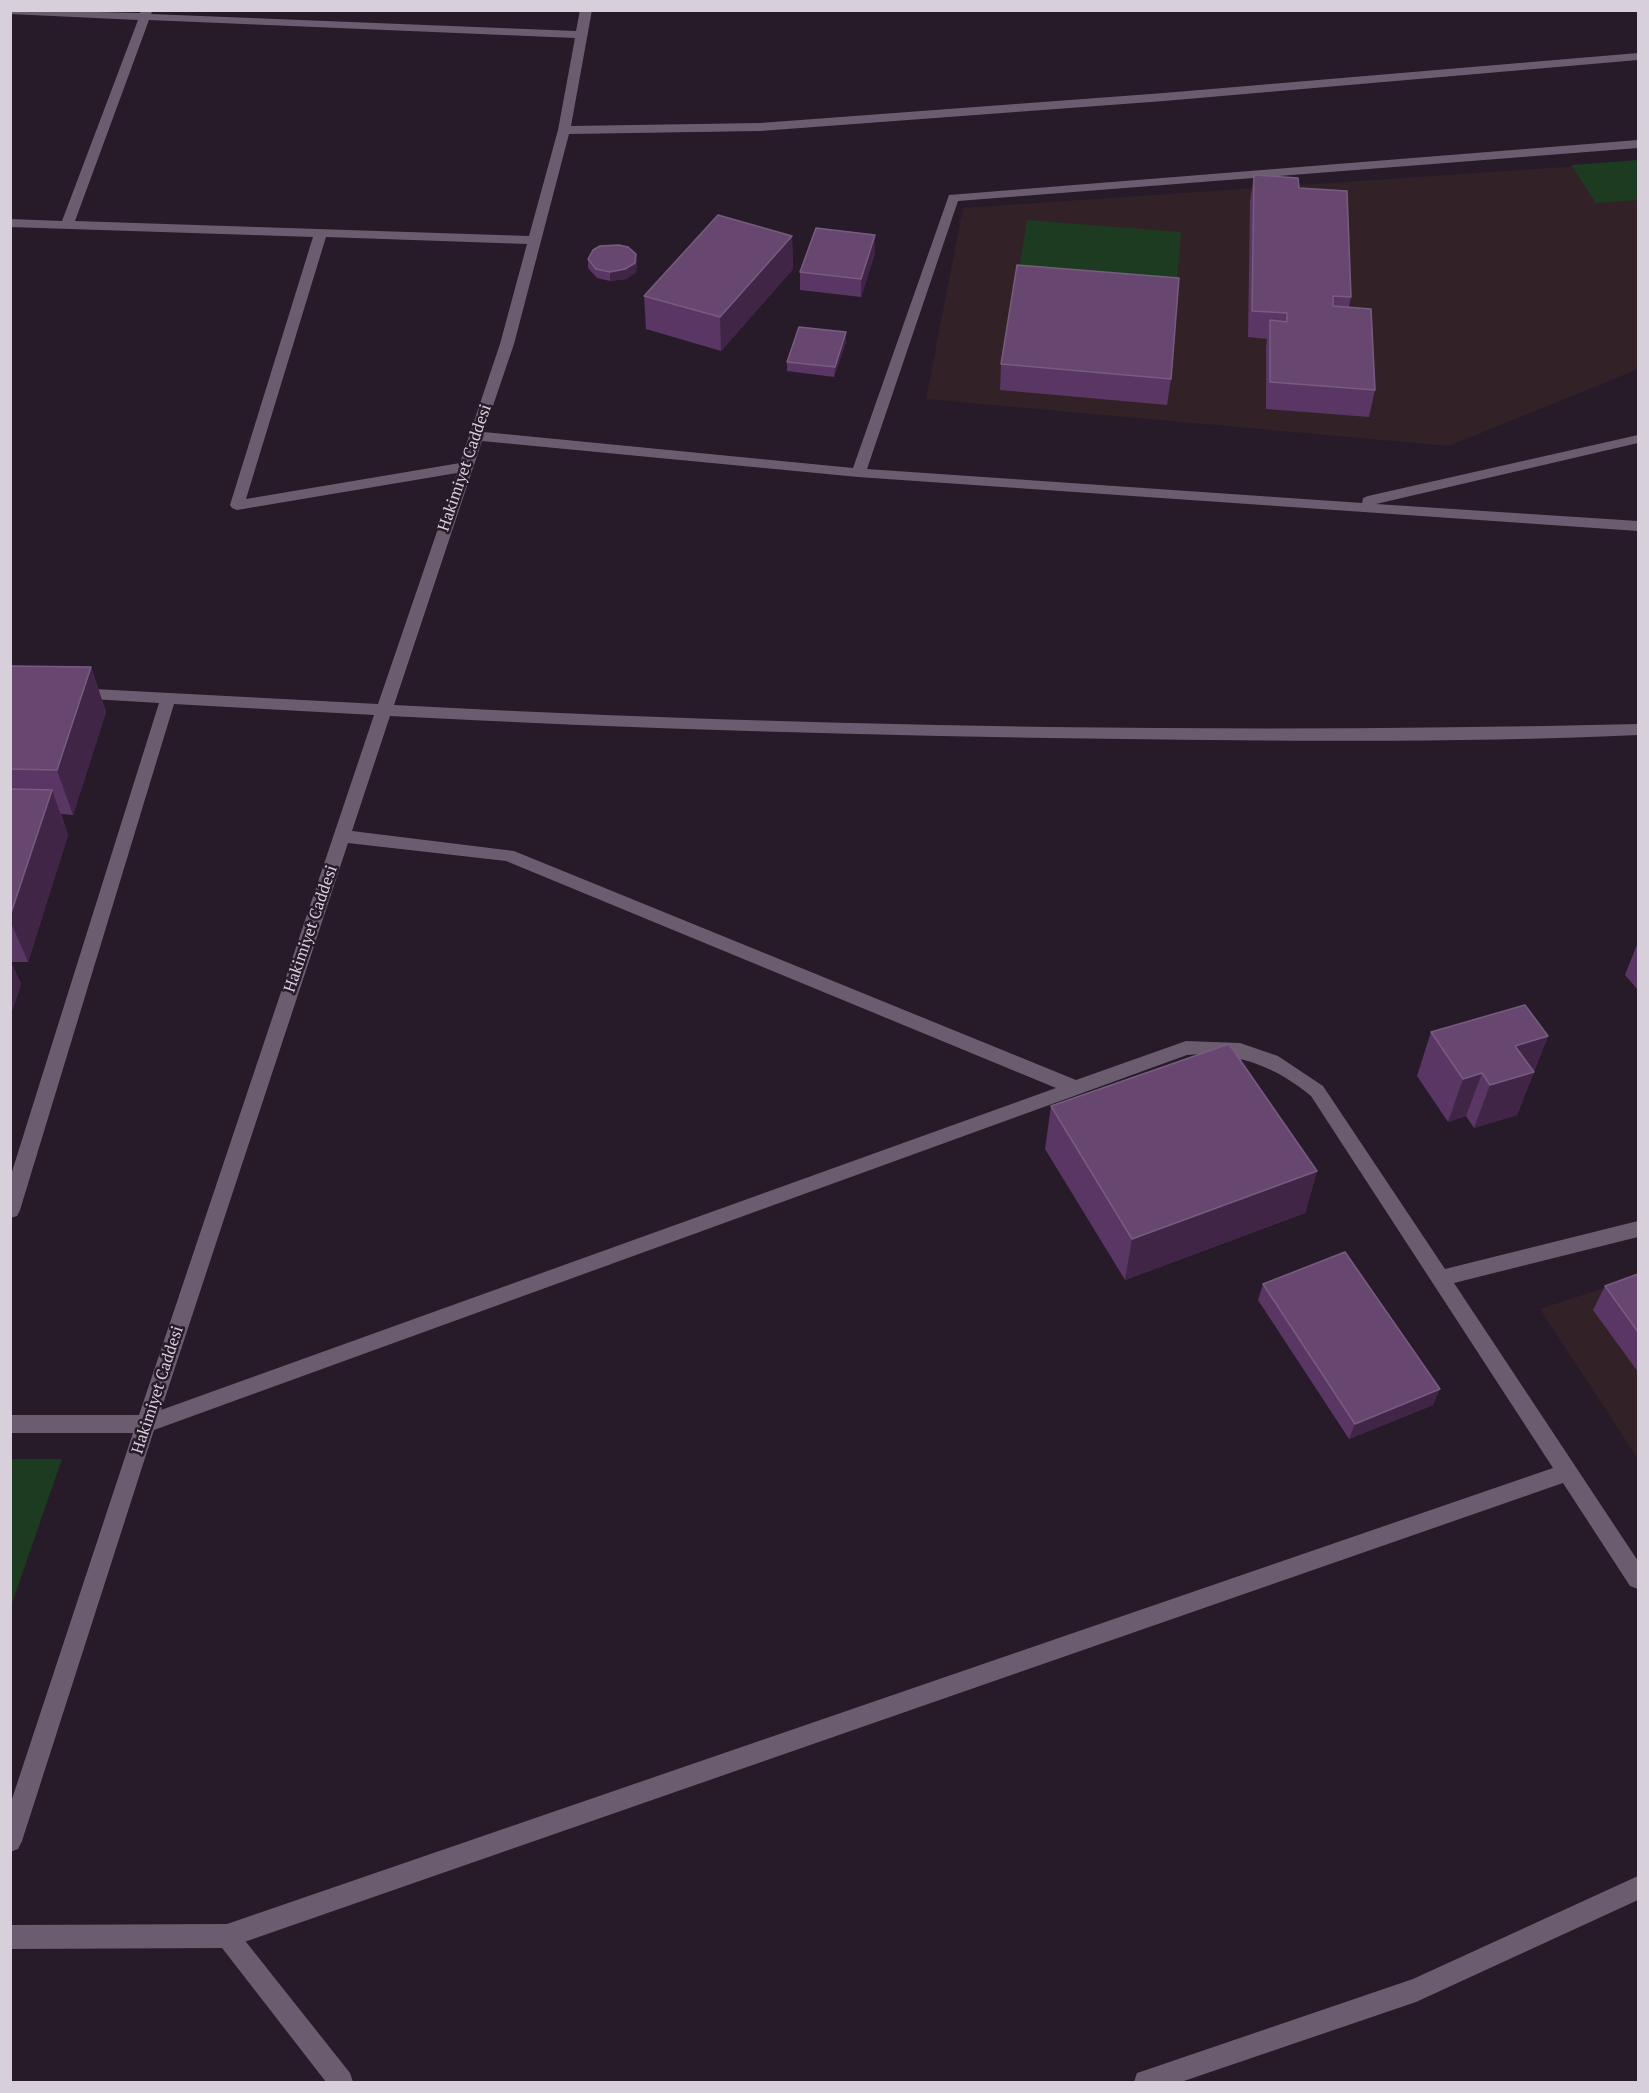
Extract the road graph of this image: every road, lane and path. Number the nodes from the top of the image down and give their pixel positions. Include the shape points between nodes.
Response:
1 (586, 10) edge
2 (10, 11) edge
3 (145, 14) edge
4 (581, 35) junction
5 (1638, 57) edge
6 (564, 130) junction
7 (1638, 144) edge
8 (10, 223) edge
9 (67, 225) junction
10 (321, 233) junction
11 (534, 240) junction
12 (476, 436) junction
13 (1638, 439) edge
14 (465, 467) junction
15 (858, 472) junction
16 (1351, 505) junction
17 (1638, 526) edge
18 (55, 692) edge
19 (168, 698) junction
20 (384, 709) junction
21 (1638, 730) edge
22 (342, 836) junction
23 (1076, 1088) junction
24 (10, 1210) edge
25 (1638, 1229) edge
26 (1440, 1278) junction
27 (10, 1424) edge
28 (147, 1424) junction
29 (1568, 1472) junction
30 (1638, 1579) edge
31 (10, 1841) edge
32 (1638, 1888) edge
33 (227, 1936) junction
34 (10, 1938) edge
35 (341, 2082) edge
36 (1146, 2082) edge

1 - 4 street, Hakimiyet Caddesi
2 - 3 street
3 - 4 street
3 - 9 street
4 - 6 street, Hakimiyet Caddesi
5 - 6 street via 760,127
6 - 11 street, Hakimiyet Caddesi
7 - 15 street via 953,198
8 - 9 street
9 - 10 street
10 - 11 street
10 - 14 street via 237,505
11 - 12 street, Hakimiyet Caddesi via 507,344
12 - 14 street, Hakimiyet Caddesi
12 - 15 street
13 - 16 street
14 - 20 street, Hakimiyet Caddesi
15 - 16 street
16 - 17 street
18 - 19 street
19 - 20 street
19 - 24 street
20 - 21 street via 692,724 998,731 1452,736
20 - 22 street, Hakimiyet Caddesi
22 - 23 street via 508,855
22 - 28 street, Hakimiyet Caddesi
23 - 26 street via 1186,1048 1232,1047 1279,1062 1317,1091
23 - 28 street
25 - 26 street
26 - 29 street
27 - 28 street
28 - 31 street, Hakimiyet Caddesi
29 - 30 street
29 - 33 street
32 - 36 street via 1416,1990
33 - 34 street
33 - 35 street

